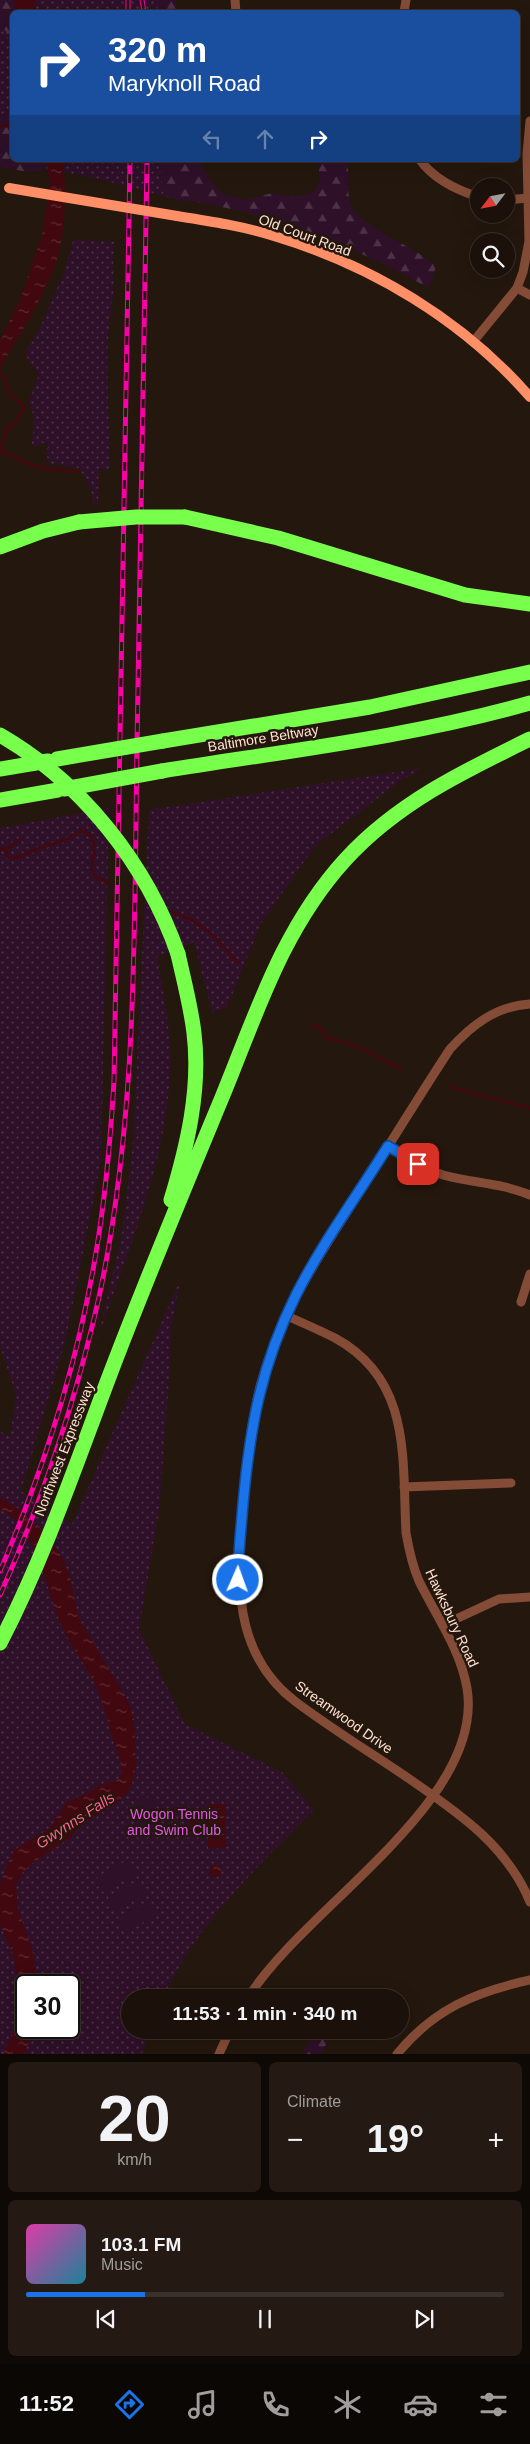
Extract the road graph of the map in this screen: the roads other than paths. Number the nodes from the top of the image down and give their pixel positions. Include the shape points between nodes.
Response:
1 (530, 121) edge
2 (422, 162) edge
3 (5, 187) edge
4 (470, 194) edge
5 (529, 198) edge
6 (515, 199) edge
7 (517, 288) junction
8 (530, 295) edge
9 (473, 342) junction
10 (530, 397) edge
11 (0, 547) edge
12 (530, 604) edge
13 (530, 672) edge
14 (530, 703) edge
15 (0, 735) edge
16 (530, 739) edge
17 (0, 769) edge
18 (0, 800) edge
19 (530, 1004) edge
20 (388, 1146) junction
21 (530, 1195) edge
22 (152, 1263) junction
23 (530, 1274) edge
24 (521, 1302) dead end
25 (287, 1316) junction
26 (511, 1483) dead end
27 (404, 1488) junction
28 (530, 1598) edge
29 (443, 1625) junction
30 (0, 1643) edge
31 (433, 1795) junction
32 (530, 1902) edge
33 (530, 1980) edge
34 (254, 1989) edge
35 (226, 2039) edge
36 (219, 2054) edge
37 (397, 2054) edge

1 - 5 street via 526,154
2 - 4 street via 438,178
3 - 9 main road, Old Court Road, bridge via 250,229 312,249 371,274 439,316
5 - 6 street
5 - 7 street via 529,241
7 - 8 street
7 - 9 street
9 - 10 main road, Old Court Road
11 - 12 highway, bridge via 42,531 79,522 185,517 278,538 465,595
13 - 17 highway, Baltimore Beltway, bridge via 370,706
14 - 18 highway, Baltimore Beltway, bridge via 383,735
15 - 22 highway, bridge via 63,782 117,840 151,893 178,954 194,1035 195,1073 191,1118 181,1168
16 - 22 highway via 459,773 424,794 365,841 324,884 302,916 268,980 193,1170
19 - 20 street, Streamwood Drive via 497,1012 463,1035 450,1048
20 - 21 street via 443,1174
20 - 25 street, Streamwood Drive via 305,1278
22 - 30 highway, Northwest Expressway via 46,1545
23 - 24 street
25 - 27 street, Hawksbury Road via 336,1338 380,1377 389,1391 399,1422
25 - 31 street, Streamwood Drive via 262,1382 248,1454 238,1568 240,1599 248,1633 266,1669 293,1700
26 - 27 street
27 - 29 street, Hawksbury Road via 406,1533 413,1566
28 - 29 street via 499,1599
29 - 31 street, Hawksbury Road via 464,1674 468,1707 462,1743
31 - 32 street, Streamwood Drive via 491,1841 517,1874
31 - 34 street, Hawksbury Road via 385,1853 289,1946
33 - 37 street via 496,1987 456,2004 420,2030
35 - 36 street

